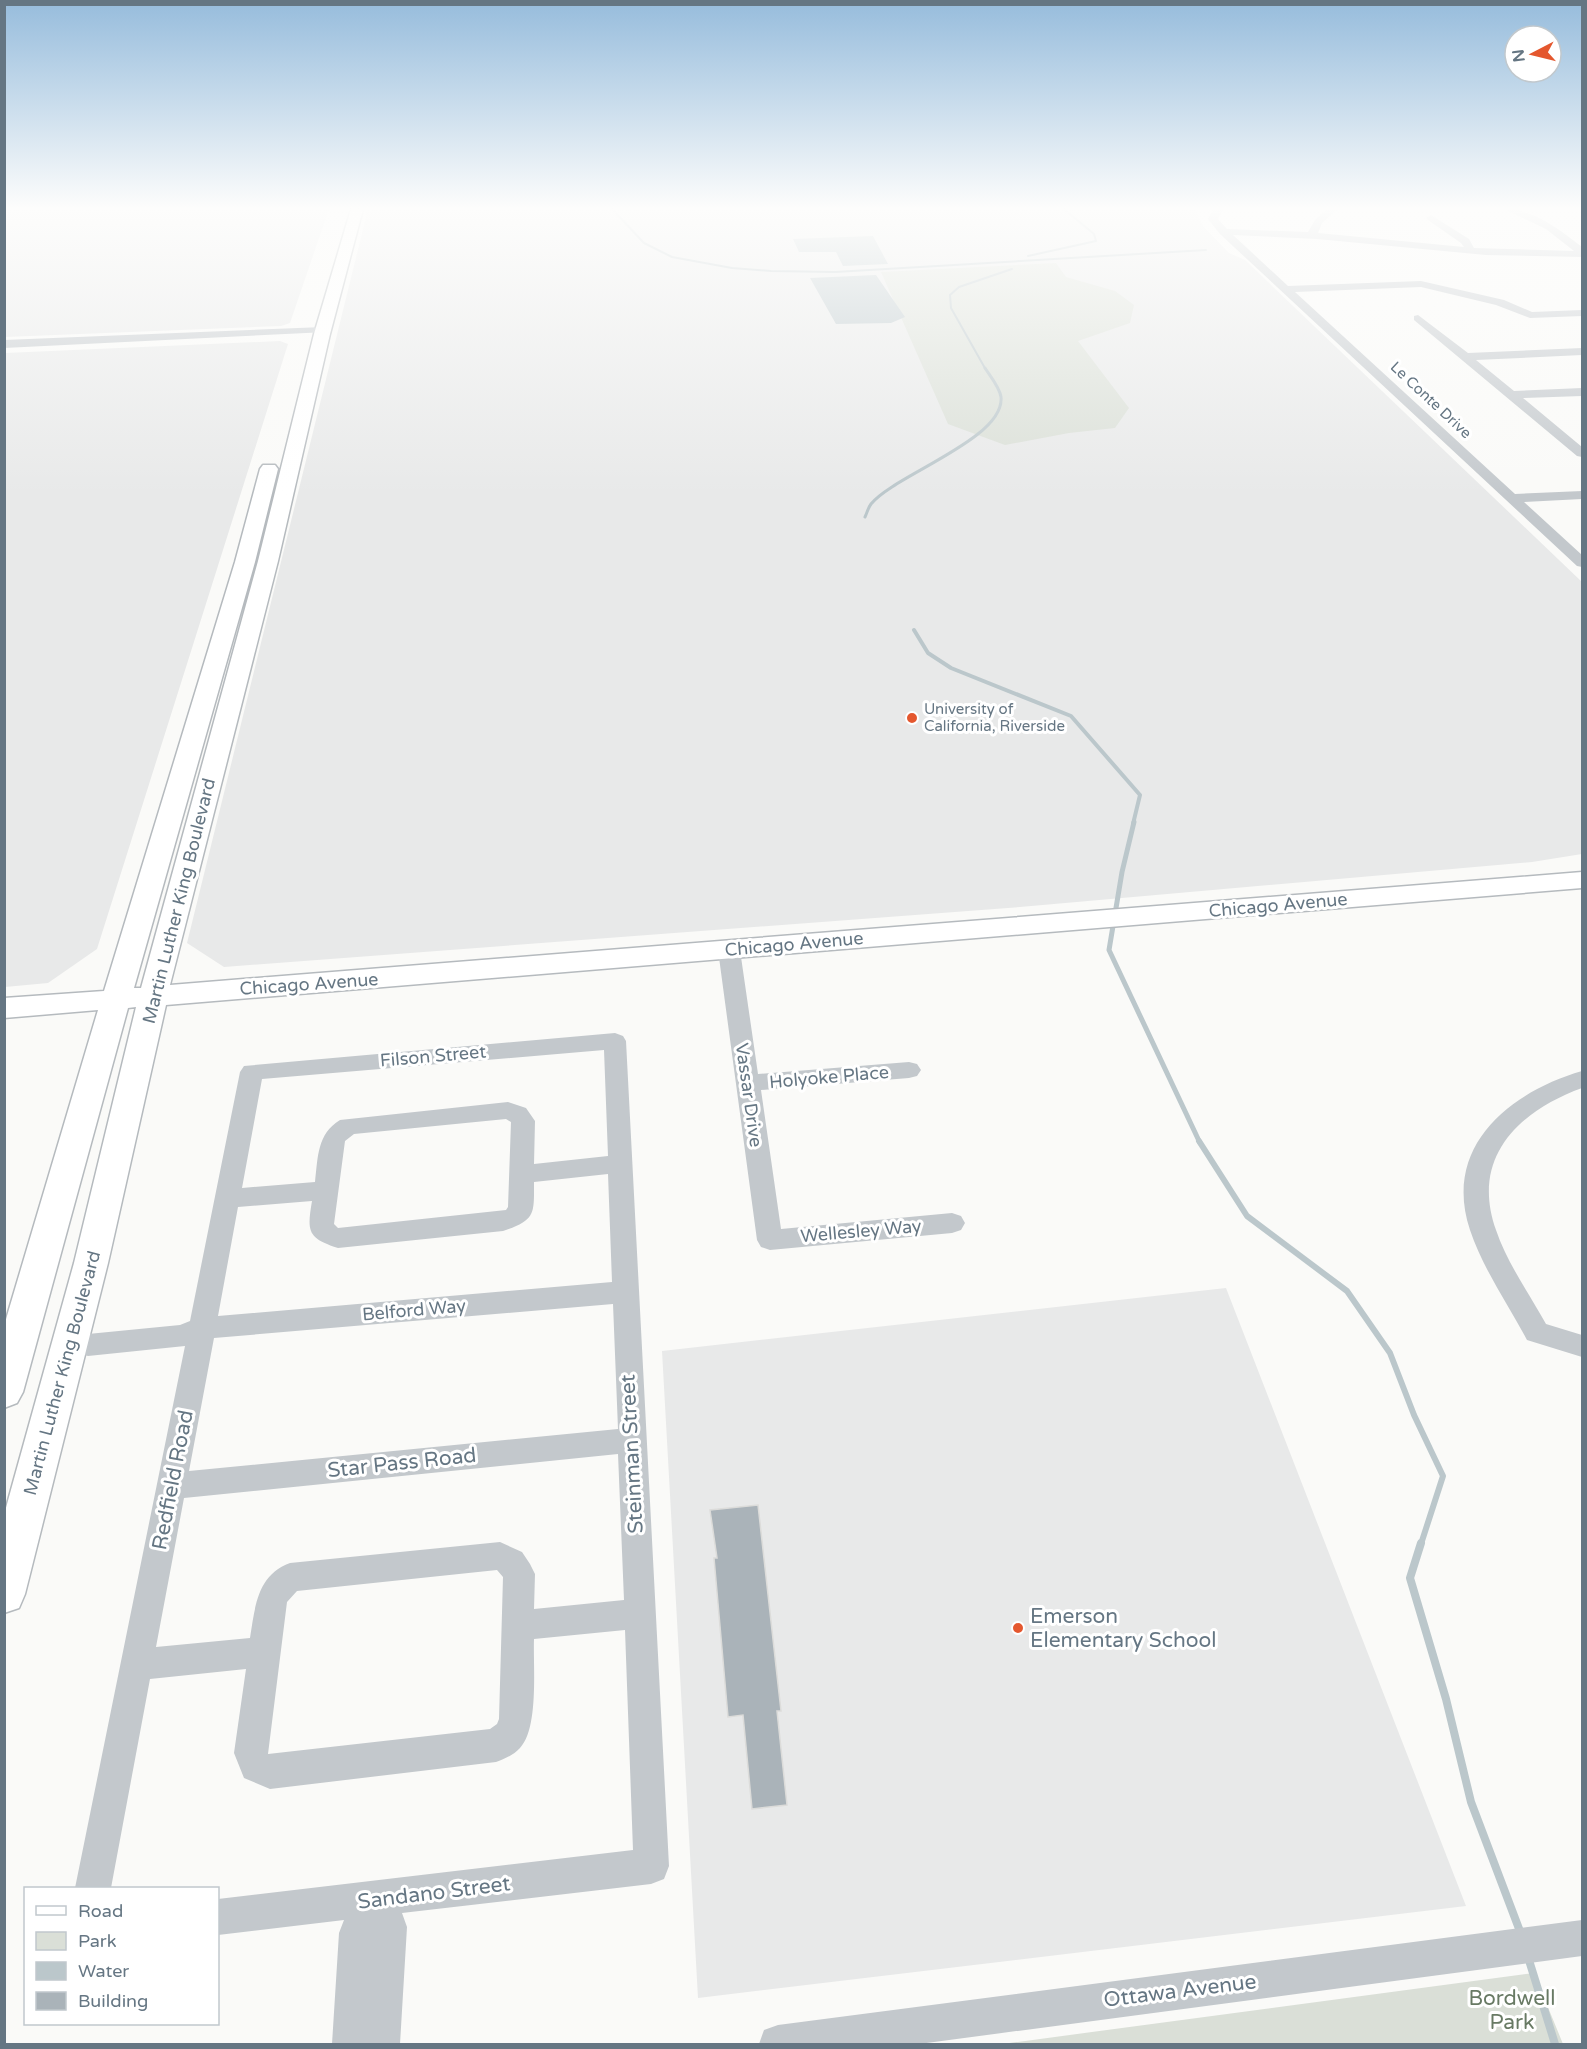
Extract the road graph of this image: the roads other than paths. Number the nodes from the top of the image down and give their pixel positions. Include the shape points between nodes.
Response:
1 (323, 305) edge
2 (1303, 305) edge
3 (1506, 305) edge
4 (1582, 313) edge
5 (1418, 318) dead end
6 (314, 329) junction
7 (4, 344) edge
8 (4, 349) edge
9 (1582, 351) edge
10 (1465, 357) junction
11 (292, 384) dead end
12 (1582, 392) edge
13 (1509, 395) junction
14 (1582, 438) edge
15 (1565, 439) junction
16 (274, 451) dead end
17 (1582, 453) edge
18 (1582, 495) edge
19 (1512, 498) junction
20 (1579, 557) edge
21 (1582, 880) edge
22 (729, 950) junction
23 (135, 997) junction
24 (4, 1008) edge
25 (615, 1041) joint
26 (909, 1070) dead end
27 (252, 1072) joint
28 (1582, 1079) edge
29 (748, 1083) junction
30 (620, 1164) junction
31 (522, 1174) junction
32 (326, 1190) junction
33 (227, 1199) junction
34 (952, 1223) dead end
35 (770, 1240) joint
36 (625, 1292) junction
37 (203, 1328) junction
38 (70, 1340) junction
39 (1582, 1346) edge
40 (4, 1392) edge
41 (632, 1440) junction
42 (172, 1486) junction
43 (4, 1594) edge
44 (639, 1613) junction
45 (518, 1626) junction
46 (264, 1652) junction
47 (136, 1665) junction
48 (651, 1866) joint
49 (93, 1887) edge
50 (376, 1900) junction
51 (219, 1917) edge
52 (1582, 1938) edge
53 (351, 2044) edge
54 (381, 2044) edge
55 (778, 2044) edge

1 - 6 main road, Martin Luther King Boulevard
2 - 19 street, Le Conte Drive
3 - 4 street via 1530,315
5 - 10 street
6 - 7 street
6 - 8 street
6 - 11 main road, Martin Luther King Boulevard
6 - 23 main road, Martin Luther King Boulevard via 268,561
9 - 10 street
10 - 13 street
12 - 13 street
13 - 15 street
14 - 15 street
15 - 17 street
16 - 23 main road, Martin Luther King Boulevard
18 - 19 street
19 - 20 street, Le Conte Drive
21 - 22 main road, Chicago Avenue
22 - 23 main road, Chicago Avenue
22 - 29 street, Vassar Drive
23 - 24 main road, Chicago Avenue
23 - 38 main road, Martin Luther King Boulevard via 120,1143
23 - 40 main road, Martin Luther King Boulevard
25 - 27 street, Filson Street
25 - 30 street, Steinman Street
26 - 29 street, Holyoke Place
27 - 33 street, Redfield Road
28 - 39 street via 1526,1104 1507,1119 1482,1155 1476,1173 1476,1201 1486,1237 1537,1332
29 - 35 street, Vassar Drive
30 - 31 street
30 - 36 street, Steinman Street
31 - 32 street via 521,1209 515,1217 338,1238 328,1235 321,1225
31 - 32 street via 523,1121 508,1110 349,1126 333,1139
32 - 33 street
33 - 37 street, Redfield Road
34 - 35 street, Wellesley Way
36 - 37 street, Belford Way
36 - 41 street, Steinman Street
37 - 38 street, Belford Way via 181,1336 88,1345
37 - 42 street, Redfield Road
38 - 43 main road, Martin Luther King Boulevard
41 - 42 street, Star Pass Road
41 - 44 street, Steinman Street
42 - 47 street, Redfield Road
44 - 45 street
44 - 48 street, Steinman Street
45 - 46 street via 519,1574 511,1562 500,1556 388,1566 290,1577 271,1602
45 - 46 street via 516,1719 509,1736 496,1745 380,1761 270,1772 256,1766 251,1753
46 - 47 street
47 - 49 street, Redfield Road
48 - 50 street, Sandano Street
50 - 51 street, Sandano Street
50 - 53 street via 357,1933
50 - 54 street via 389,1927
52 - 55 street, Ottawa Avenue

